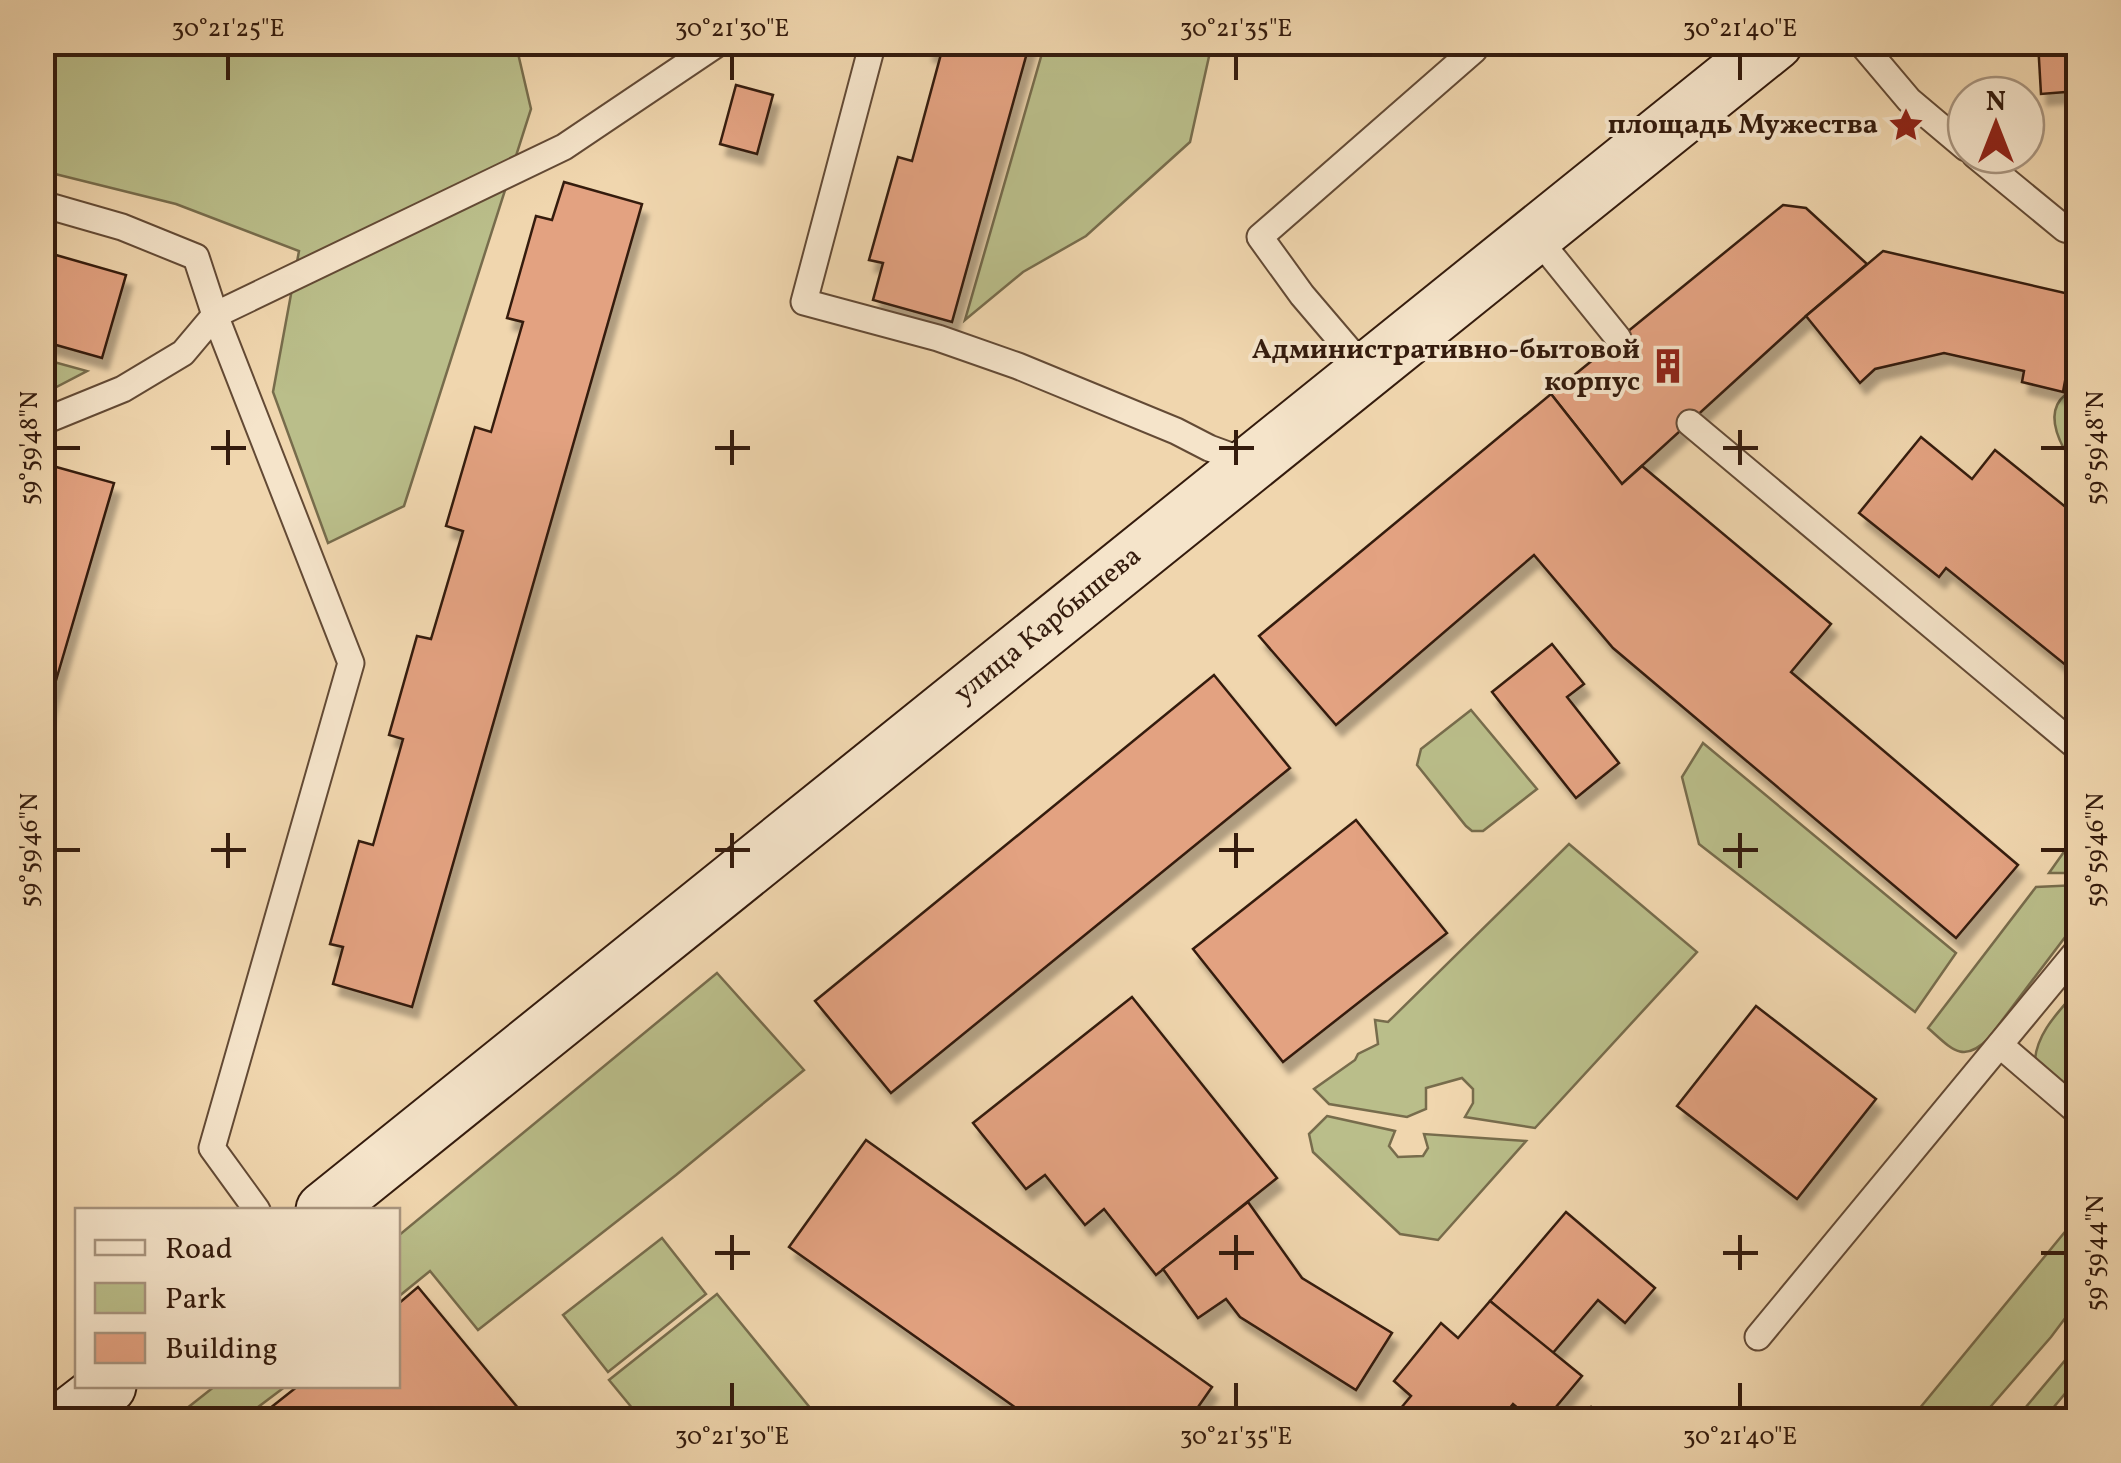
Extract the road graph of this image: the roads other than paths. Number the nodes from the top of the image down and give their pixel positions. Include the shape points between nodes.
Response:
1 (720, 42) edge
2 (873, 42) edge
3 (1471, 42) edge
4 (1774, 42) edge
5 (1860, 42) edge
6 (1946, 131) edge
7 (1999, 175) edge
8 (42, 204) edge
9 (2078, 232) edge
10 (1534, 234) junction
11 (214, 315) junction
12 (1618, 338) dead end
13 (1366, 370) junction
14 (42, 422) edge
15 (1690, 423) dead end
16 (1250, 462) junction
17 (2078, 748) edge
18 (2078, 950) edge
19 (2000, 1045) junction
20 (2078, 1112) edge
21 (256, 1208) edge
22 (326, 1208) edge
23 (1758, 1337) dead end
24 (105, 1388) edge
25 (64, 1420) edge

1 - 11 lane via 564,148
2 - 16 lane via 804,302 1018,366
3 - 13 lane via 1474,50 1260,237
4 - 10 main road, улица Карбышева
5 - 6 lane
7 - 9 lane via 2065,229
8 - 11 lane via 196,257
10 - 12 lane
10 - 13 main road, улица Карбышева
11 - 14 lane via 182,353 123,389
11 - 21 lane via 351,663 212,1148
13 - 16 main road, улица Карбышева
15 - 17 lane
16 - 22 main road, улица Карбышева
18 - 19 lane
19 - 20 lane
19 - 23 lane
24 - 25 main road

